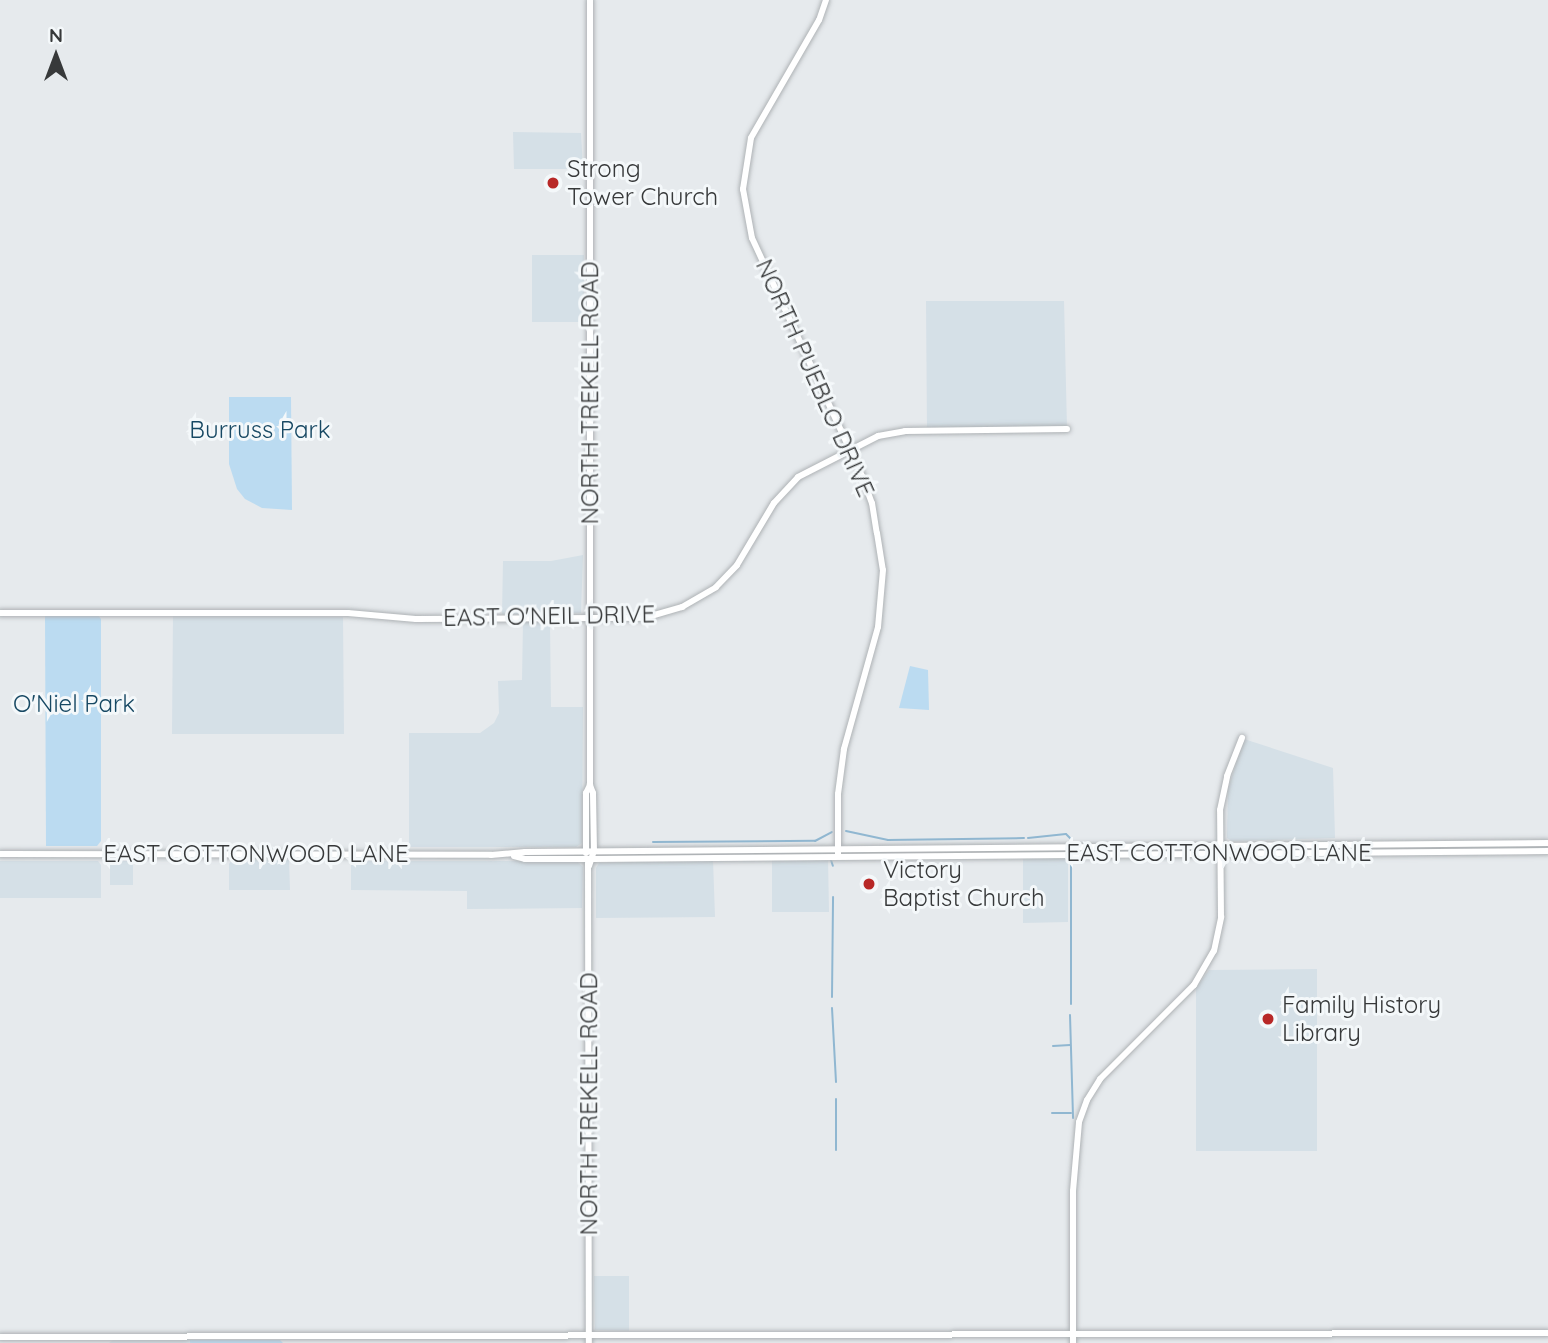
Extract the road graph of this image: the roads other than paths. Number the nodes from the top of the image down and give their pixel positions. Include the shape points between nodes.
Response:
1 (590, 0) edge
2 (826, 0) edge
3 (1067, 429) dead end
4 (850, 450) junction
5 (0, 613) edge
6 (590, 619) junction
7 (1242, 738) dead end
8 (1548, 843) edge
9 (1221, 849) junction
10 (678, 850) junction
11 (590, 851) junction
12 (1548, 851) edge
13 (838, 853) junction
14 (0, 854) edge
15 (512, 855) junction
16 (678, 859) junction
17 (590, 862) junction
18 (1548, 1333) edge
19 (1074, 1334) junction
20 (0, 1337) edge
21 (589, 1340) edge
22 (1073, 1343) edge

1 - 6 street, NORTH TREKELL ROAD
2 - 4 street, NORTH PUEBLO DRIVE via 751,138 744,202 752,238
3 - 4 street, EAST O'NEIL DRIVE via 905,431 878,436
4 - 6 street, EAST O'NEIL DRIVE via 813,467 786,488 737,565 701,598 644,618
4 - 13 street, NORTH PUEBLO DRIVE via 872,503 883,570 878,627 844,748
5 - 6 street, EAST O'NEIL DRIVE via 358,613 416,619
6 - 11 street, NORTH TREKELL ROAD via 590,785 586,793
7 - 9 street via 1220,810
8 - 9 street, EAST COTTONWOOD LANE
9 - 12 street, EAST COTTONWOOD LANE
9 - 13 street, EAST COTTONWOOD LANE
9 - 19 street via 1221,921 1206,968 1100,1079 1079,1122 1073,1191
10 - 11 street, EAST COTTONWOOD LANE
10 - 13 street, EAST COTTONWOOD LANE
10 - 16 street
11 - 15 street, EAST COTTONWOOD LANE
11 - 17 street, NORTH TREKELL ROAD
13 - 16 street, EAST COTTONWOOD LANE
14 - 15 street, EAST COTTONWOOD LANE
15 - 17 street, EAST COTTONWOOD LANE
16 - 17 street, EAST COTTONWOOD LANE
17 - 21 street, NORTH TREKELL ROAD
18 - 19 street
19 - 21 street
19 - 22 street
20 - 21 street

